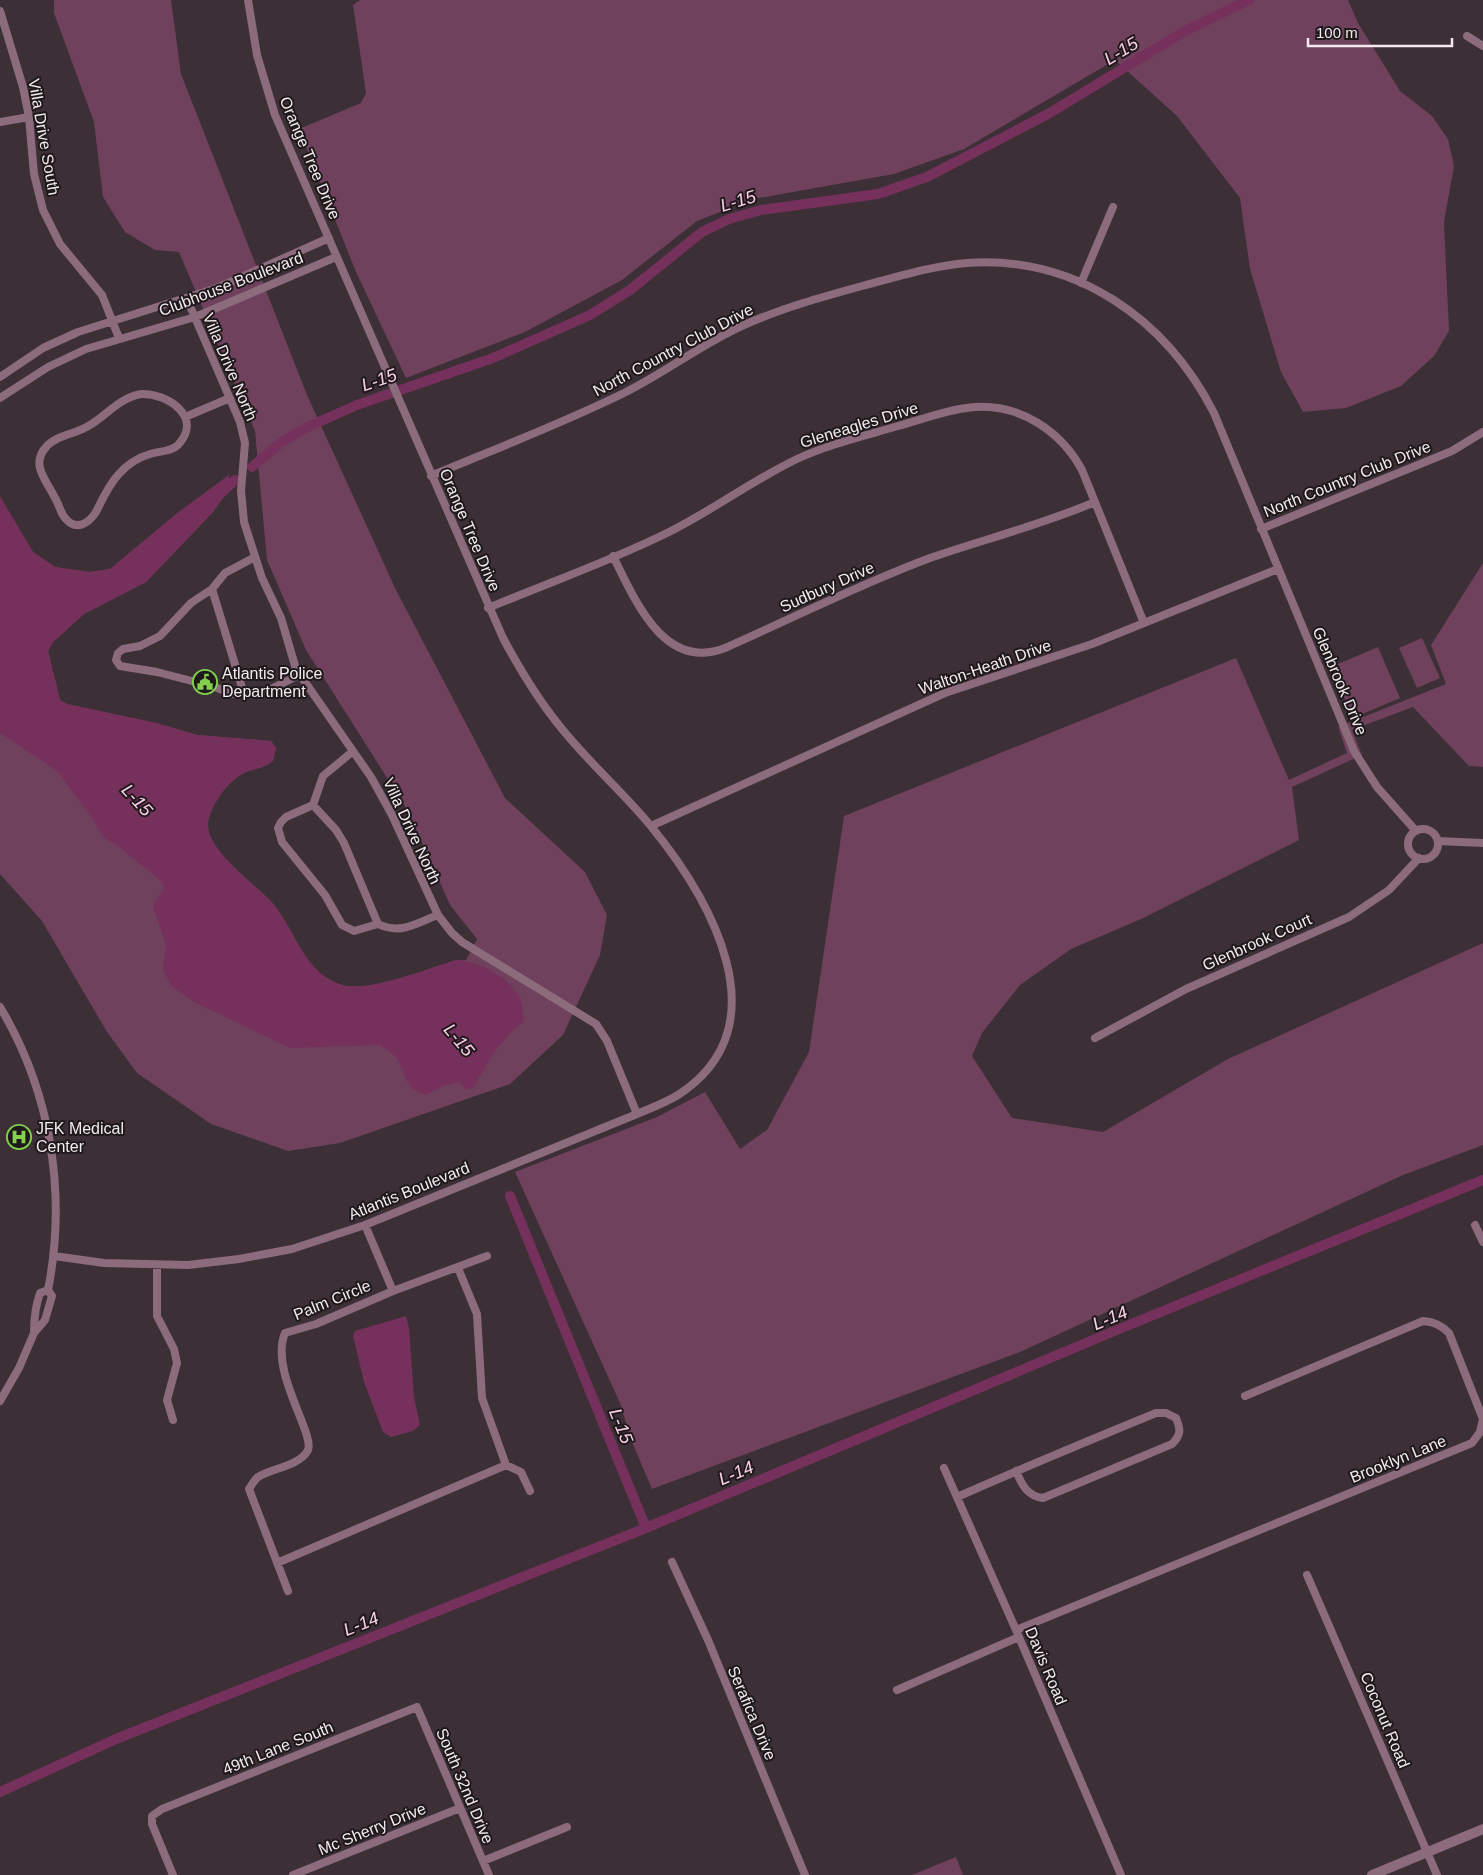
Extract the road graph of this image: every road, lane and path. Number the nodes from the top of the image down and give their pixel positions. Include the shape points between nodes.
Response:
1 (248, 0) edge
2 (0, 11) edge
3 (1467, 36) dead end
4 (1483, 46) edge
5 (28, 117) junction
6 (0, 122) edge
7 (1113, 207) dead end
8 (329, 238) junction
9 (336, 257) junction
10 (1081, 283) junction
11 (187, 299) junction
12 (195, 317) junction
13 (113, 320) junction
14 (120, 338) junction
15 (0, 377) edge
16 (0, 398) edge
17 (230, 398) junction
18 (185, 417) junction
19 (1483, 432) edge
20 (431, 476) junction
21 (1095, 502) junction
22 (1261, 529) junction
23 (255, 556) junction
24 (613, 556) junction
25 (1278, 569) junction
26 (212, 589) junction
27 (488, 608) junction
28 (1144, 624) junction
29 (299, 675) junction
30 (244, 694) junction
31 (352, 752) junction
32 (313, 805) junction
33 (651, 826) junction
34 (1416, 831) junction
35 (1438, 841) junction
36 (1483, 843) edge
37 (1419, 858) junction
38 (438, 915) junction
39 (378, 924) junction
40 (0, 1007) edge
41 (728, 1028) joint
42 (1096, 1038) dead end
43 (637, 1114) junction
44 (365, 1224) junction
45 (1475, 1225) dead end
46 (1483, 1242) edge
47 (54, 1256) junction
48 (487, 1256) dead end
49 (157, 1265) junction
50 (458, 1268) junction
51 (48, 1290) junction
52 (393, 1290) junction
53 (34, 1333) junction
54 (1245, 1396) dead end
55 (0, 1401) edge
56 (173, 1420) dead end
57 (506, 1465) junction
58 (944, 1468) dead end
59 (1016, 1471) junction
60 (530, 1491) dead end
61 (957, 1497) junction
62 (277, 1562) junction
63 (672, 1562) dead end
64 (1307, 1575) dead end
65 (288, 1591) dead end
66 (1018, 1634) junction
67 (897, 1690) dead end
68 (417, 1707) joint
69 (460, 1808) junction
70 (567, 1827) dead end
71 (1483, 1829) edge
72 (1427, 1852) junction
73 (483, 1861) junction
74 (173, 1875) edge
75 (293, 1875) edge
76 (489, 1875) edge
77 (805, 1875) edge
78 (1121, 1875) edge
79 (1372, 1875) edge
80 (1437, 1875) edge

1 - 8 street, Orange Tree Drive via 254,40 275,115
2 - 5 street, Villa Drive South
3 - 4 street
5 - 6 street
5 - 13 street, Villa Drive South via 34,174 43,210 60,244 102,295
7 - 10 street
8 - 9 street, Orange Tree Drive
8 - 11 street, Clubhouse Boulevard
9 - 12 street, Clubhouse Boulevard
9 - 20 street, Orange Tree Drive
10 - 20 street, North Country Club Drive via 1027,267 967,263 923,270 806,302 767,315 715,339 631,390 601,404
10 - 22 street, North Country Club Drive via 1123,305 1144,321 1192,374 1214,413
11 - 12 street, Villa Drive North
11 - 13 street, Clubhouse Boulevard
12 - 14 street, Clubhouse Boulevard
12 - 17 street, Villa Drive North
13 - 14 street, Villa Drive South
13 - 15 street, Clubhouse Boulevard via 43,348
14 - 16 street, Clubhouse Boulevard via 48,367
17 - 18 street
17 - 23 street, Villa Drive North via 244,436 241,506
18 - 18 street via 163,397 133,396 119,402 88,426 51,442 42,453 40,472 66,520 82,525 89,522 107,488 124,468 142,457 177,446 186,430
19 - 22 street, North Country Club Drive via 1452,451
20 - 27 street, Orange Tree Drive
21 - 24 street, Gleneagles Drive via 1078,464 1053,433 1014,412 975,407 822,448 773,472 700,516
21 - 24 street, Sudbury Drive via 892,573 725,648 706,653 678,648 661,636 640,607
21 - 28 street, Gleneagles Drive
22 - 25 street, Glenbrook Drive
23 - 26 street via 226,573
23 - 29 street, Villa Drive North via 281,618
24 - 27 street, Gleneagles Drive
25 - 28 street, Walton-Heath Drive
25 - 34 street, Glenbrook Drive via 1354,750 1377,786
26 - 30 street
26 - 30 street via 191,603 160,636 140,646 123,649 116,660 126,669 157,672 232,694
27 - 33 street, Orange Tree Drive via 519,668 552,717
28 - 33 street, Walton-Heath Drive via 945,693
29 - 30 street via 269,690
29 - 31 street, Villa Drive North
31 - 32 street via 323,776
31 - 38 street, Villa Drive North via 371,777 392,815
32 - 39 street via 344,843
32 - 39 street via 281,822 278,828 282,842 325,895 342,926 354,931
33 - 41 street, Orange Tree Drive via 692,886 723,949 732,980 732,1012
34 - 35 street, Glenbrook Drive via 1429,830
34 - 37 street via 1410,835 1408,844 1411,853
35 - 36 street, Glenbrook Drive
35 - 37 street via 1432,855
37 - 42 street, Glenbrook Court via 1389,890 1348,917 1186,989
38 - 39 street via 401,930
38 - 43 street, Villa Drive North via 462,942 596,1024 607,1041
40 - 47 street via 27,1060 45,1115 54,1172 57,1230
41 - 43 street, Atlantis Boulevard via 710,1064 691,1085 664,1103
43 - 44 street, Atlantis Boulevard
44 - 49 street, Atlantis Boulevard via 325,1239 257,1256 223,1262
44 - 52 street, Palm Circle
45 - 46 street
47 - 49 street, Atlantis Boulevard via 104,1263
47 - 51 street
48 - 50 street, Palm Circle
49 - 56 street via 157,1316 174,1349 177,1363 167,1400
50 - 52 street, Palm Circle
50 - 57 street via 477,1314 482,1398
51 - 53 street via 52,1296 45,1320
51 - 53 street via 40,1293 34,1312
52 - 62 street, Palm Circle via 316,1324 285,1333 281,1344 289,1393 309,1439 308,1449 303,1457 257,1478 249,1489
53 - 55 street
54 - 66 street, Brooklyn Lane via 1423,1321 1438,1324 1449,1333 1483,1419 1472,1443
57 - 60 street via 520,1472
57 - 62 street
58 - 61 street, Davis Road
59 - 59 street via 1156,1413 1176,1418 1180,1428 1179,1437 1172,1444 1043,1498 1030,1494
59 - 61 street
61 - 66 street, Davis Road
62 - 65 street, Palm Circle
63 - 77 street, Serafica Drive via 705,1633
64 - 72 street, Coconut Road
66 - 67 street, Brooklyn Lane
66 - 78 street, Davis Road
68 - 69 street, South 32nd Drive
68 - 74 street, 49th Lane South via 162,1809 152,1816 152,1824
69 - 73 street, South 32nd Drive
69 - 75 street, Mc Sherry Drive
70 - 73 street
71 - 72 street
72 - 79 street
72 - 80 street, Coconut Road
73 - 76 street, South 32nd Drive

